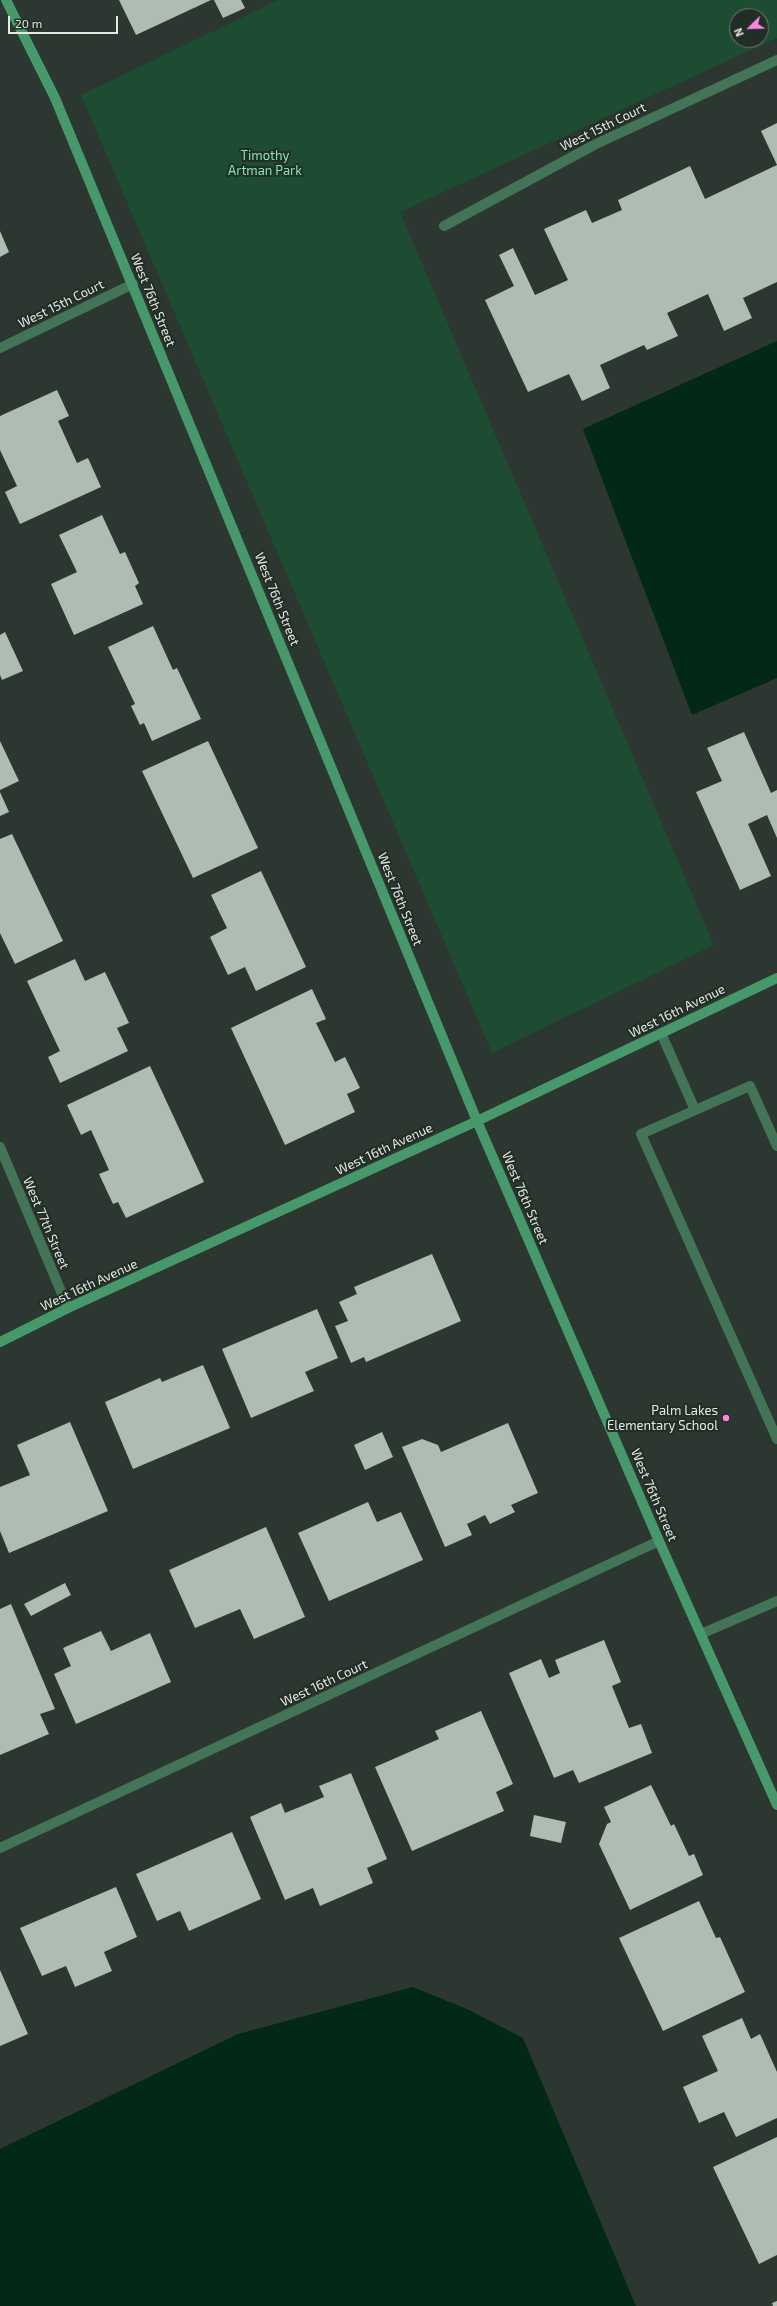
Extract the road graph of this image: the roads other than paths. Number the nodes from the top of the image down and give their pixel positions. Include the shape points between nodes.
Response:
1 (6, 0) edge
2 (777, 60) edge
3 (444, 226) dead end
4 (133, 284) junction
5 (0, 348) edge
6 (777, 978) edge
7 (661, 1033) junction
8 (695, 1110) junction
9 (477, 1121) junction
10 (777, 1146) edge
11 (0, 1147) edge
12 (68, 1308) junction
13 (0, 1342) edge
14 (777, 1439) edge
15 (660, 1542) junction
16 (777, 1601) edge
17 (701, 1634) junction
18 (777, 1805) edge
19 (0, 1848) edge

1 - 4 street, West 76th Street via 55,98
2 - 3 street, West 15th Court via 596,144
4 - 5 street, West 15th Court
4 - 9 street, West 76th Street
6 - 7 street, West 16th Avenue
7 - 8 street
7 - 9 street, West 16th Avenue
8 - 10 street via 750,1086
8 - 14 street via 641,1134
9 - 12 street, West 16th Avenue
9 - 15 street, West 76th Street
11 - 12 street, West 77th Street
12 - 13 street, West 16th Avenue
15 - 17 street, West 76th Street
15 - 19 street, West 16th Court
16 - 17 street
17 - 18 street, West 76th Street

